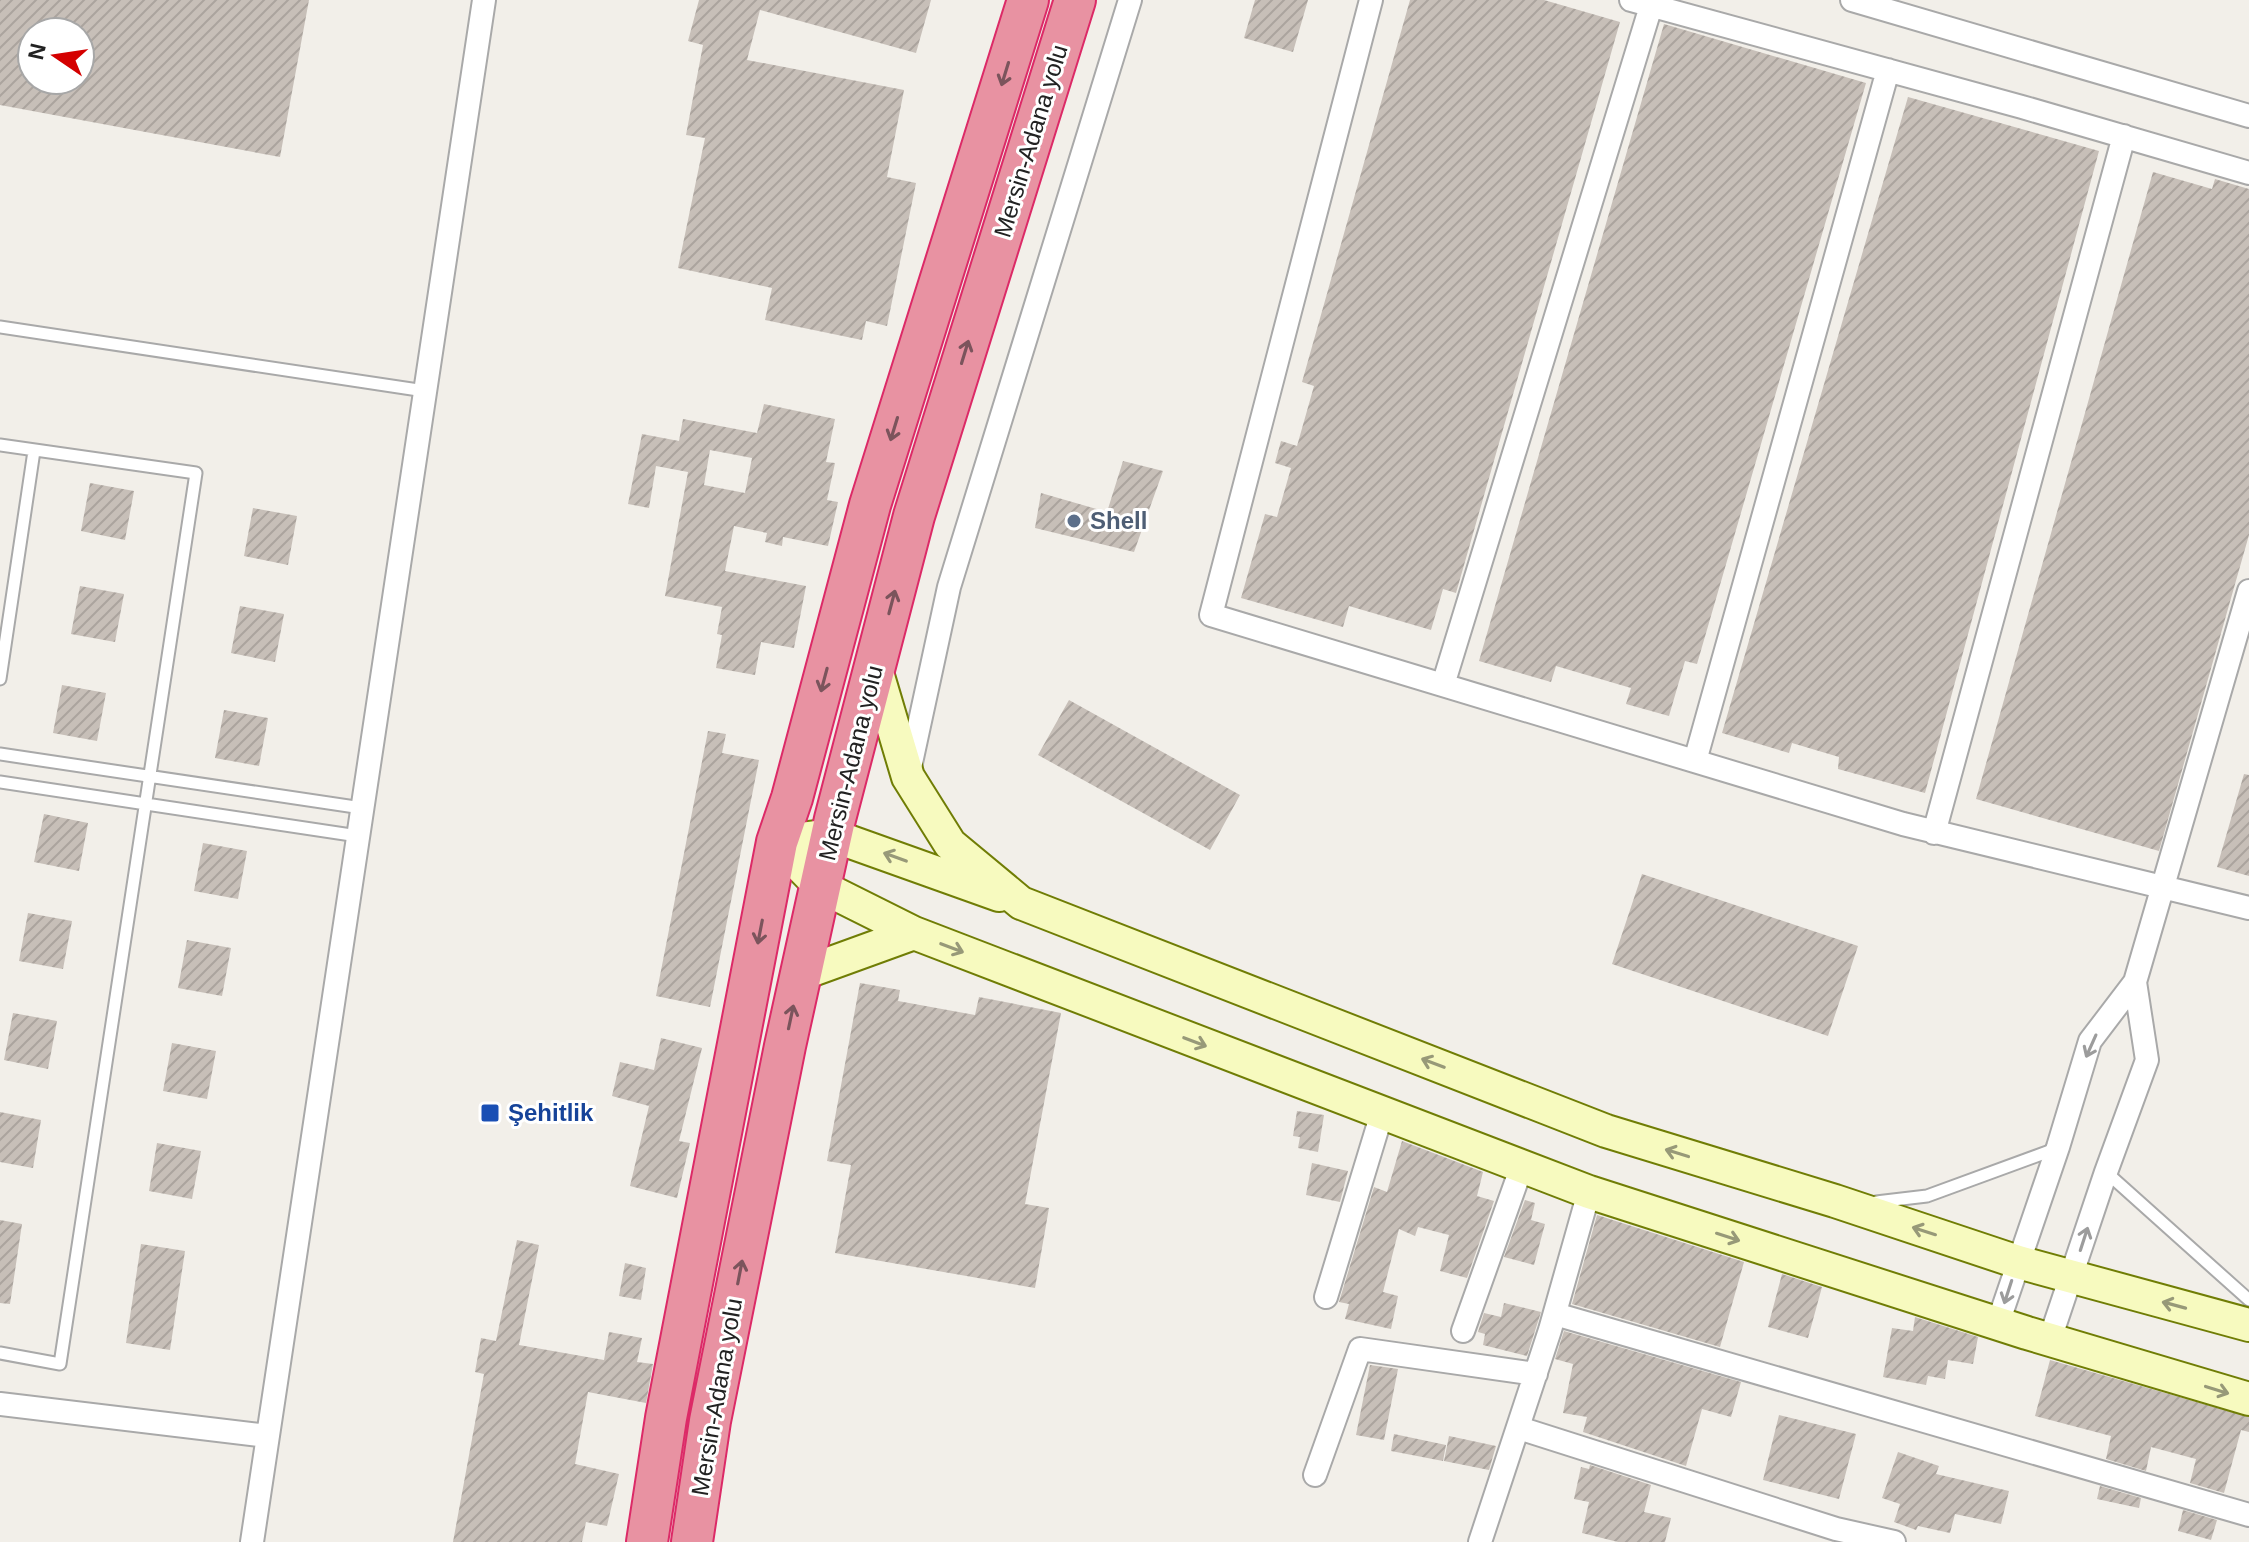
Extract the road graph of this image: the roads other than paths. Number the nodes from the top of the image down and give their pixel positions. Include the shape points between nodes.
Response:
1 (484, 0) edge
2 (1028, 0) edge
3 (1075, 0) edge
4 (1130, 0) edge
5 (1371, 0) edge
6 (1852, 0) edge
7 (1641, 3) edge
8 (1888, 70) junction
9 (2249, 116) edge
10 (2124, 136) junction
11 (2249, 173) edge
12 (0, 327) edge
13 (425, 391) junction
14 (0, 445) edge
15 (34, 451) junction
16 (2249, 591) edge
17 (875, 666) junction
18 (0, 679) edge
19 (1443, 685) junction
20 (0, 754) edge
21 (1695, 761) junction
22 (150, 776) junction
23 (908, 777) junction
24 (0, 782) edge
25 (145, 805) junction
26 (362, 808) junction
27 (1934, 833) junction
28 (831, 835) junction
29 (358, 836) junction
30 (777, 842) junction
31 (820, 886) junction
32 (2165, 886) junction
33 (1021, 903) junction
34 (2249, 908) edge
35 (914, 933) junction
36 (801, 974) junction
37 (2135, 982) junction
38 (1382, 1113) junction
39 (2058, 1147) junction
40 (1522, 1166) junction
41 (2106, 1172) junction
42 (1589, 1192) junction
43 (1835, 1201) junction
44 (2018, 1262) junction
45 (2072, 1278) junction
46 (1326, 1297) dead end
47 (2249, 1300) edge
48 (1555, 1314) junction
49 (1998, 1323) junction
50 (2249, 1325) edge
51 (1463, 1331) dead end
52 (2050, 1339) junction
53 (0, 1353) edge
54 (1536, 1374) junction
55 (2249, 1399) edge
56 (0, 1404) edge
57 (1519, 1428) junction
58 (268, 1436) junction
59 (1315, 1475) dead end
60 (2249, 1515) edge
61 (1833, 1535) edge
62 (252, 1542) edge
63 (647, 1542) edge
64 (692, 1542) edge
65 (1480, 1542) edge
66 (1894, 1542) edge

1 - 13 street
2 -> 30 highway, Mersin-Adana yolu via 870,505
17 -> 3 highway, Mersin-Adana yolu via 914,516
4 - 23 street via 949,587
5 - 19 street via 1211,615
6 - 9 street
7 - 8 street
7 - 19 street
8 - 10 street
8 - 21 street
10 - 11 street
10 - 27 street
12 - 13 lane
13 - 26 street
14 - 15 lane
15 - 18 lane
15 - 22 lane via 196,473
16 - 32 street
17 - 23 main road
17 - 28 highway, Mersin-Adana yolu
19 - 21 street
20 - 22 lane
21 - 27 street
22 - 25 lane
22 - 26 lane
23 - 33 main road via 950,844
24 - 25 lane
25 - 29 lane
25 - 53 lane via 60,1364
26 - 29 street
27 - 32 street
28 - 30 main road
28 - 31 highway, Mersin-Adana yolu
33 -> 28 main road
29 - 58 street
30 - 31 main road
30 -> 63 highway, Mersin-Adana yolu
31 - 35 main road
31 - 36 highway, Mersin-Adana yolu
32 - 34 street
32 - 37 street
43 -> 33 main road via 1606,1131
35 - 36 main road
35 -> 38 main road
64 -> 36 highway, Mersin-Adana yolu via 713,1405
37 -> 39 street via 2090,1041
37 - 41 street via 2147,1060
38 - 40 main road
38 - 46 street
39 - 43 lane via 1927,1196 1891,1202
39 - 44 street
40 - 42 main road
40 - 51 street
45 -> 41 street
41 - 47 lane
42 - 48 street
42 -> 49 main road
44 -> 43 main road
44 - 45 main road
44 -> 49 street
50 -> 45 main road
45 - 52 street
48 - 54 street
48 - 60 street
49 - 52 main road
52 -> 55 main road
54 - 57 street
54 - 59 street via 1360,1349
56 - 58 street
57 - 61 street
57 - 65 street
58 - 62 street
61 - 66 street

